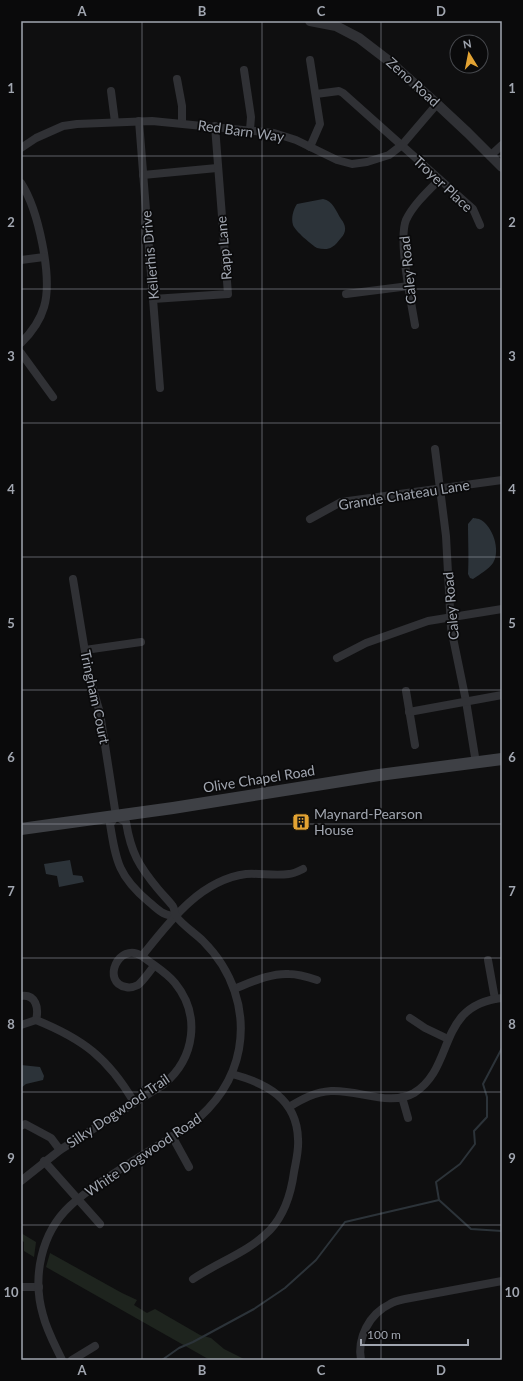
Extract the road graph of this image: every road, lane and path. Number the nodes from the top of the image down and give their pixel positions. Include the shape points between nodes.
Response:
1 (310, 21) edge
2 (310, 60) dead end
3 (244, 70) dead end
4 (177, 79) dead end
5 (111, 91) dead end
6 (316, 94) junction
7 (437, 104) junction
8 (139, 121) junction
9 (115, 122) junction
10 (182, 123) junction
11 (215, 126) junction
12 (250, 130) junction
13 (402, 145) junction
14 (502, 145) edge
15 (310, 147) junction
16 (21, 148) edge
17 (490, 156) junction
18 (502, 167) edge
19 (217, 168) junction
20 (143, 174) junction
21 (439, 180) junction
22 (21, 183) edge
23 (480, 225) dead end
24 (44, 257) junction
25 (21, 260) edge
26 (409, 286) junction
27 (346, 294) dead end
28 (153, 299) junction
29 (415, 325) dead end
30 (21, 343) edge
31 (21, 353) edge
32 (160, 388) dead end
33 (52, 397) dead end
34 (435, 449) dead end
35 (502, 480) edge
36 (440, 488) junction
37 (310, 519) dead end
38 (73, 578) dead end
39 (502, 609) edge
40 (450, 617) junction
41 (141, 642) dead end
42 (85, 650) junction
43 (337, 658) dead end
44 (406, 691) dead end
45 (502, 695) edge
46 (466, 701) junction
47 (409, 712) junction
48 (415, 745) dead end
49 (502, 759) edge
50 (476, 763) junction
51 (116, 816) junction
52 (21, 829) edge
53 (303, 870) dead end
54 (176, 916) junction
55 (142, 956) junction
56 (488, 960) dead end
57 (154, 966) junction
58 (317, 980) dead end
59 (234, 989) junction
60 (21, 996) edge
61 (498, 998) edge
62 (410, 1018) dead end
63 (36, 1020) junction
64 (21, 1025) edge
65 (448, 1039) junction
66 (232, 1074) junction
67 (402, 1098) junction
68 (134, 1102) junction
69 (289, 1108) junction
70 (408, 1118) dead end
71 (21, 1126) edge
72 (172, 1136) junction
73 (60, 1150) junction
74 (44, 1161) junction
75 (190, 1166) dead end
76 (21, 1181) edge
77 (78, 1199) junction
78 (100, 1224) dead end
79 (193, 1279) dead end
80 (502, 1281) edge
81 (21, 1287) edge
82 (38, 1287) junction
83 (95, 1346) dead end
84 (62, 1360) edge
85 (72, 1360) edge
86 (361, 1360) edge

1 - 7 street, Zeno Road via 336,26 359,38
2 - 6 street
3 - 12 street via 251,117
4 - 10 street
5 - 9 street
6 - 13 street, Troyer Place via 339,91 343,93
6 - 15 street via 320,124
7 - 13 street, Red Barn Way
7 - 17 street, Zeno Road
8 - 9 street, Red Barn Way
8 - 10 street, Red Barn Way
8 - 20 street, Kellerhis Drive
9 - 16 street, Red Barn Way via 63,126
10 - 11 street, Red Barn Way
11 - 12 street, Red Barn Way
11 - 19 street, Rapp Lane
12 - 15 street, Red Barn Way via 284,135
13 - 15 street, Red Barn Way via 377,160 352,164 336,160
13 - 21 street, Troyer Place
14 - 17 street
17 - 18 street, Zeno Road
19 - 20 street
19 - 28 street, Rapp Lane via 228,294
20 - 28 street, Kellerhis Drive
21 - 23 street, Troyer Place via 473,209
21 - 26 street, Caley Road via 414,208 404,229 403,242
22 - 24 street via 37,219
24 - 25 street
24 - 30 street via 47,291 44,307 33,330
26 - 27 street
26 - 29 street, Caley Road
28 - 32 street, Kellerhis Drive
31 - 33 street
34 - 36 street, Caley Road
35 - 36 street, Grande Chateau Lane
36 - 37 street, Grande Chateau Lane via 341,502
36 - 40 street, Caley Road via 446,536
38 - 42 street, Tringham Court
39 - 40 street
40 - 43 street via 417,624
40 - 46 street, Caley Road
41 - 42 street
42 - 51 street, Tringham Court via 101,720
44 - 47 street
45 - 46 street
46 - 47 street
46 - 50 street, Caley Road
47 - 48 street
49 - 50 main road, Olive Chapel Road
50 - 51 main road, Olive Chapel Road via 379,775
51 - 52 main road, Olive Chapel Road
51 - 54 street, White Dogwood Road via 126,822 130,842 140,866 174,906
51 - 54 street, White Dogwood Road via 110,824 117,860 123,874 135,889 160,911 166,915
53 - 54 street via 290,874 244,874 221,881 200,893
54 - 55 street
54 - 59 street, White Dogwood Road via 214,953
55 - 57 street, Silky Dogwood Trail
55 - 57 street via 137,952 131,952 118,961 114,978 119,984 128,988 136,986
56 - 61 street
57 - 68 street, Silky Dogwood Trail via 174,982 187,1001 192,1019 191,1042 183,1063 171,1078
58 - 59 street via 282,974
59 - 66 street, White Dogwood Road via 240,1009 241,1030 238,1055
60 - 63 street via 28,996 36,1003
61 - 65 street via 480,1003 466,1012
62 - 65 street
63 - 64 street
63 - 68 street via 68,1034 101,1058 117,1075
65 - 67 street via 429,1079 415,1092
66 - 69 street via 273,1091
66 - 72 street, White Dogwood Road via 215,1102 203,1115
67 - 69 street via 332,1091 313,1095
67 - 70 street
68 - 73 street, Silky Dogwood Trail
69 - 79 street via 296,1125 298,1146 292,1187 284,1210 265,1235
71 - 73 street, Silky Dogwood Trail via 25,1124 51,1138
72 - 75 street
72 - 77 street, White Dogwood Road
73 - 74 street, Silky Dogwood Trail
74 - 76 street, Silky Dogwood Trail
74 - 77 street
77 - 78 street
77 - 82 street, White Dogwood Road via 61,1216 47,1239 41,1260
80 - 86 street via 390,1304 377,1313 368,1324 362,1337
81 - 82 street
82 - 84 street, White Dogwood Road via 45,1324
83 - 85 street

